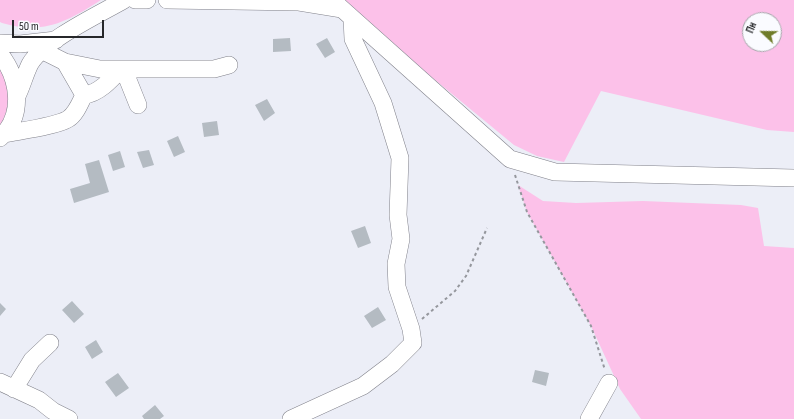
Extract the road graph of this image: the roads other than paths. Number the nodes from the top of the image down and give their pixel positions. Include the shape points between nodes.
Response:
1 (124, 0) edge
2 (135, 0) edge
3 (148, 0) edge
4 (167, 0) edge
5 (342, 9) edge
6 (56, 40) junction
7 (0, 43) edge
8 (43, 51) junction
9 (0, 54) edge
10 (65, 62) junction
11 (229, 65) dead end
12 (121, 69) junction
13 (84, 95) junction
14 (17, 96) junction
15 (138, 105) dead end
16 (2, 136) edge
17 (794, 178) edge
18 (50, 343) dead end
19 (609, 383) road end
20 (7, 386) edge
21 (69, 419) edge
22 (290, 419) edge
23 (589, 419) edge

1 - 6 street
2 - 3 street
4 - 5 street via 299,2
5 - 17 street via 510,159 555,172
5 - 22 street via 383,103 400,158 398,215 401,239 396,264 397,287 413,343 392,364 363,386
6 - 7 street via 20,44
6 - 8 street
8 - 10 street
8 - 14 street via 31,63
9 - 14 street via 14,75
10 - 12 street via 100,69
10 - 13 street
11 - 12 street via 214,69
12 - 13 street via 92,94
12 - 15 street
13 - 16 street via 68,119
14 - 16 street via 14,115
18 - 20 street
19 - 23 street
20 - 21 street via 39,400

